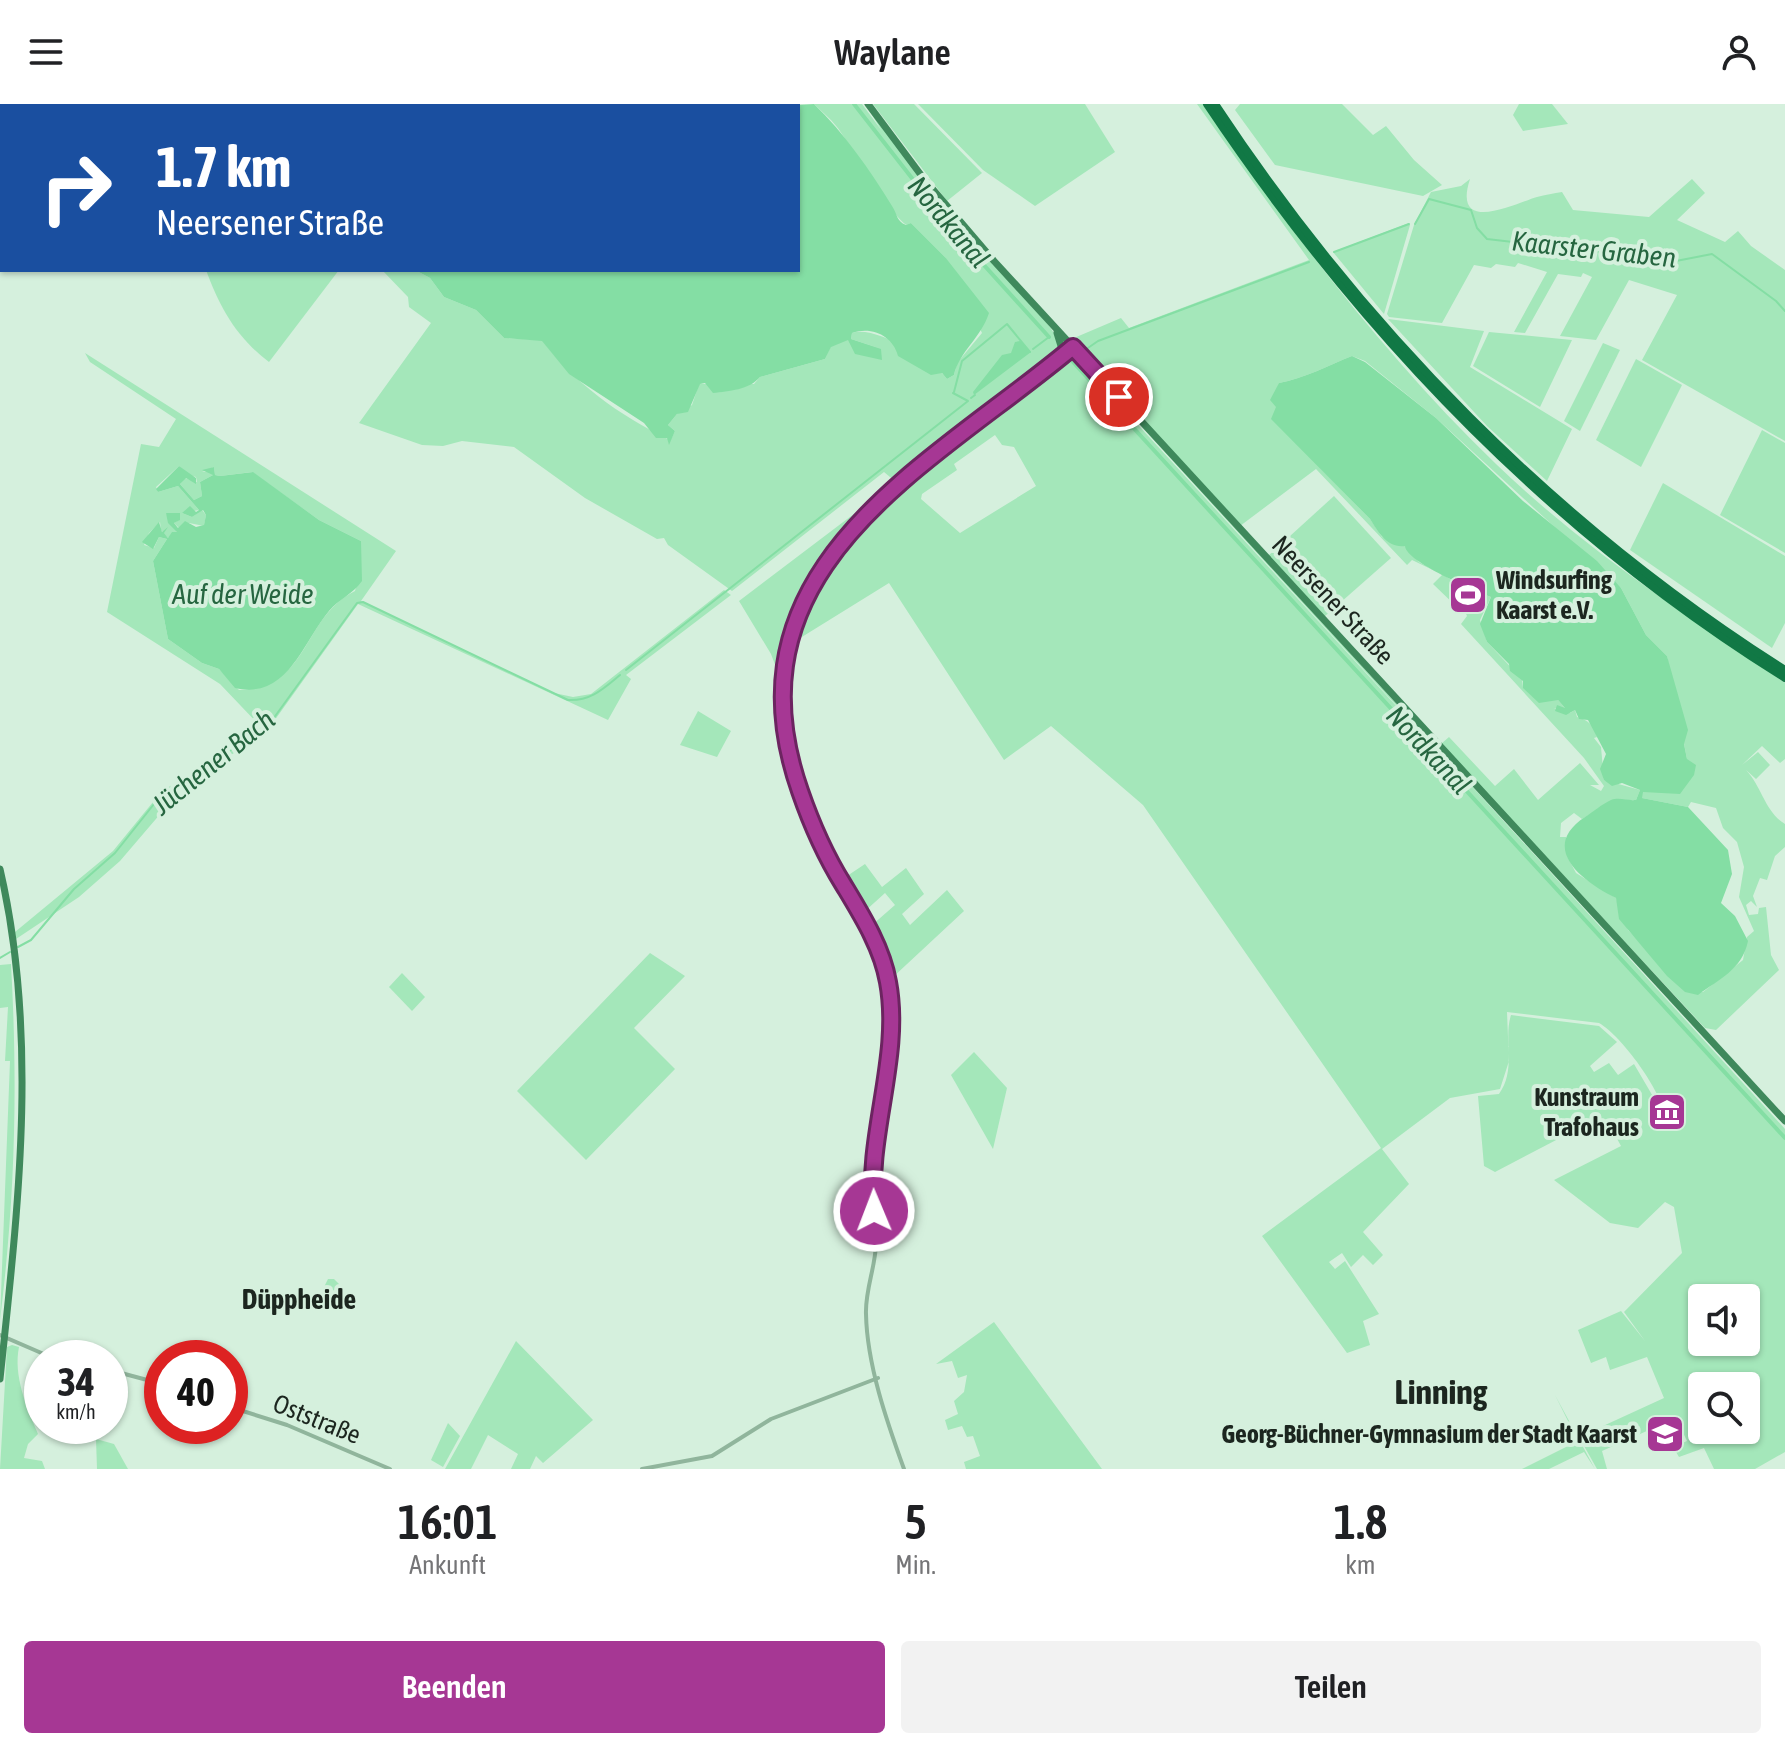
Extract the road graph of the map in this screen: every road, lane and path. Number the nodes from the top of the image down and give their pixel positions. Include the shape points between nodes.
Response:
1 (868, 104) edge
2 (1207, 104) edge
3 (1215, 104) edge
4 (1052, 324) junction
5 (1076, 350) junction
6 (1059, 358) junction
7 (1785, 670) edge
8 (1785, 678) edge
9 (0, 869) edge
10 (1785, 1121) edge
11 (2, 1336) edge
12 (24, 1345) edge
13 (878, 1378) junction
14 (0, 1379) edge
15 (248, 1413) edge
16 (390, 1469) edge
17 (642, 1469) edge
18 (904, 1469) edge

1 - 4 main road, Neersener Straße via 947,207
2 - 8 highway via 1332,276 1479,437 1634,572
3 - 7 highway via 1332,265 1484,433 1618,552
4 - 5 main road, Neersener Straße
4 - 6 main road via 1061,343
5 - 6 street
5 - 10 main road, Neersener Straße
6 - 13 street via 892,490 850,530 806,596 788,656 785,725 796,779 816,831 880,955 890,992 872,1177 876,1251 866,1310
9 - 11 main road via 15,961 23,1074 20,1179
11 - 12 street
11 - 14 main road
13 - 17 street via 771,1419 712,1456
13 - 18 street
15 - 16 street, Oststraße

